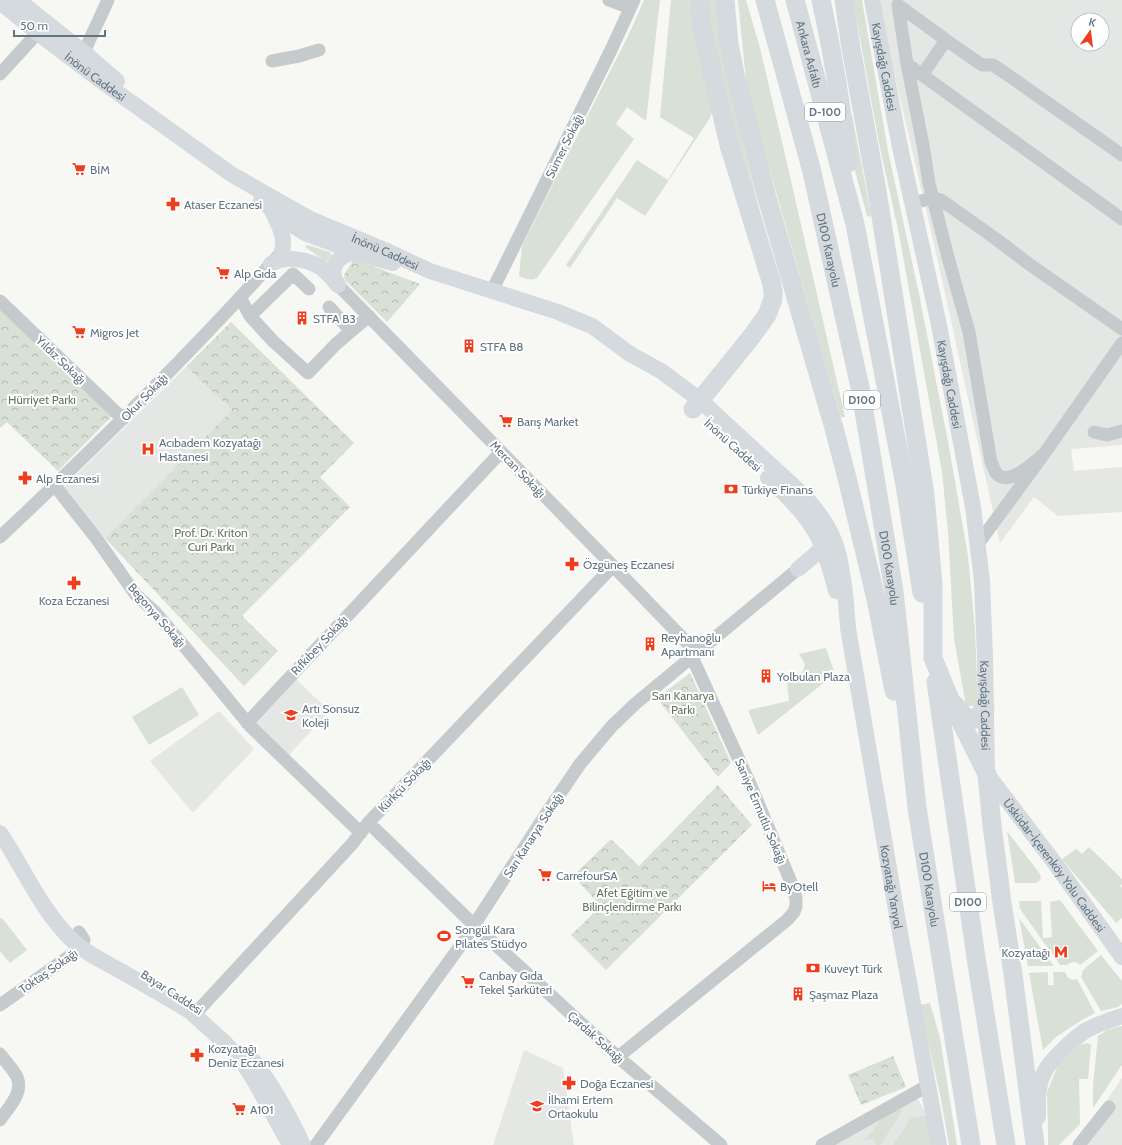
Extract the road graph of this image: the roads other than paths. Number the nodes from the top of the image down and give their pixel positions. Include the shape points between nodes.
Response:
1 (18, 0) edge
2 (108, 0) edge
3 (609, 0) edge
4 (699, 0) edge
5 (725, 0) edge
6 (765, 0) edge
7 (795, 0) edge
8 (820, 0) edge
9 (844, 0) edge
10 (872, 0) edge
11 (0, 2) edge
12 (632, 4) edge
13 (42, 28) junction
14 (946, 40) junction
15 (318, 50) dead end
16 (84, 52) junction
17 (272, 61) dead end
18 (907, 64) junction
19 (0, 74) edge
20 (922, 75) junction
21 (155, 119) junction
22 (1122, 154) edge
23 (231, 174) junction
24 (933, 198) junction
25 (913, 203) junction
26 (271, 209) junction
27 (1122, 219) edge
28 (855, 224) junction
29 (305, 225) junction
30 (282, 251) junction
31 (361, 254) junction
32 (271, 264) junction
33 (430, 271) junction
34 (338, 285) junction
35 (309, 289) dead end
36 (492, 291) junction
37 (240, 297) junction
38 (0, 301) edge
39 (329, 307) dead end
40 (250, 316) junction
41 (369, 316) junction
42 (1122, 329) edge
43 (351, 331) junction
44 (1122, 343) edge
45 (696, 404) junction
46 (123, 419) junction
47 (1094, 432) dead end
48 (1122, 432) edge
49 (501, 452) junction
50 (1044, 454) junction
51 (55, 486) junction
52 (816, 521) junction
53 (0, 537) edge
54 (978, 544) junction
55 (823, 548) junction
56 (613, 566) junction
57 (798, 569) junction
58 (832, 577) junction
59 (848, 628) junction
60 (694, 655) junction
61 (933, 658) junction
62 (951, 702) junction
63 (985, 707) junction
64 (247, 723) junction
65 (987, 774) junction
66 (917, 808) junction
67 (374, 829) dead end
68 (0, 832) edge
69 (361, 833) junction
70 (17, 860) junction
71 (474, 925) junction
72 (79, 932) junction
73 (81, 948) junction
74 (1122, 957) edge
75 (0, 1005) edge
76 (197, 1012) junction
77 (1122, 1016) edge
78 (0, 1054) edge
79 (618, 1057) junction
80 (929, 1085) junction
81 (1109, 1107) dead end
82 (0, 1120) edge
83 (290, 1145) edge
84 (303, 1145) edge
85 (316, 1145) edge
86 (721, 1145) edge
87 (822, 1145) edge
88 (939, 1145) edge
89 (972, 1145) edge
90 (1006, 1145) edge
91 (1035, 1145) edge
92 (1038, 1145) edge
93 (1080, 1145) edge

1 - 13 main road, İnönü Caddesi
2 - 16 street
3 - 12 street
4 - 45 highway via 702,28 729,145 771,280 773,294 765,319
5 - 66 highway via 729,44 736,79 767,198 834,428 876,599
6 - 66 highway, D100 Karayolu / D100 via 811,168 860,387 894,591
7 - 28 highway, Ankara Asfaltı / D-100
8 - 28 highway via 844,120
9 - 61 highway via 878,191 925,495 933,585
10 - 25 main road, Kayışdağı Caddesi
11 - 13 main road, İnönü Caddesi
12 - 36 street, Sümer Sokağı
13 - 16 main road, İnönü Caddesi
13 - 19 street
13 - 21 main road, İnönü Caddesi via 111,88
14 - 18 street via 898,5
14 - 20 street
14 - 22 street via 982,65 993,65
15 - 17 street via 294,58
16 - 21 main road, İnönü Caddesi via 132,94
18 - 20 street
18 - 24 street
20 - 27 street
21 - 23 main road, İnönü Caddesi
23 - 26 main road
23 - 29 main road, İnönü Caddesi
24 - 25 street
24 - 42 street via 941,200
24 - 50 street via 970,332 991,462 1000,477 1008,478 1015,476
25 - 54 main road, Kayışdağı Caddesi via 950,381
26 - 29 main road
26 - 30 main road via 282,235
28 - 61 highway, D100 via 905,485
29 - 30 main road
29 - 31 main road via 311,235
29 - 33 main road, İnönü Caddesi via 389,252
30 - 32 street, Okur Sokağı
31 - 33 main road
31 - 34 main road via 345,255 337,262 333,273
32 - 34 main road via 284,259 310,262 322,269
32 - 37 street, Okur Sokağı
33 - 36 main road, İnönü Caddesi
34 - 41 street, Mercan Sokağı
35 - 40 street via 293,274
36 - 45 main road, İnönü Caddesi via 558,312 586,324 630,354 661,371
37 - 40 street
37 - 46 street, Okur Sokağı
38 - 46 street, Yıldız Sokağı
39 - 43 street
40 - 43 street via 308,373
41 - 43 street
41 - 49 street, Mercan Sokağı
44 - 50 street
45 - 52 main road, İnönü Caddesi via 802,494 812,504
46 - 51 street, Okur Sokağı
47 - 48 street via 1107,435
49 - 56 street, Mercan Sokağı
49 - 64 street, Rıfkıbey Sokağı
50 - 54 street
51 - 53 street, Okur Sokağı
51 - 64 street, Begonya Sokağı via 136,595 155,612
52 - 55 main road via 827,530 828,538
52 - 57 main road via 811,548
52 - 59 main road via 836,544
54 - 63 main road, Kayışdağı Caddesi via 982,580
55 - 57 main road
55 - 58 main road
56 - 60 street, Mercan Sokağı
56 - 69 street, Kürkçü Sokağı
57 - 58 main road via 817,566 828,571
57 - 60 street, Sarı Kanarya Sokağı
58 - 59 main road
59 - 80 main road, Kozyatağı Yanyol
60 - 71 street, Sarı Kanarya Sokağı via 626,712 589,752
60 - 79 street, Saniye Ermutlu Sokağı via 770,830 793,887 796,906 787,920
61 - 62 highway, D100
61 - 90 highway, D100
62 - 63 highway via 966,718 977,719
62 - 65 highway, D100
63 - 65 main road, Kayışdağı Caddesi
64 - 69 street
65 - 74 main road, Üsküdar-İçerenköy Yolu Caddesi
65 - 91 highway, D100
66 - 89 highway, D100 Karayolu / D100
67 - 71 street, Çardak Sokağı
68 - 70 main road, Bayar Caddesi
69 - 76 street, Kürkçü Sokağı
70 - 72 main road, Bayar Caddesi
70 - 73 main road, Bayar Caddesi via 47,918
71 - 79 street, Çardak Sokağı
71 - 85 street, Sarı Kanarya Sokağı
72 - 73 street, Toktaş Sokağı via 84,941
72 - 76 main road, Bayar Caddesi via 91,942 185,998
73 - 75 street, Toktaş Sokağı
73 - 76 main road, Bayar Caddesi
76 - 83 main road, Bayar Caddesi via 242,1061
76 - 84 main road, Bayar Caddesi via 236,1040 256,1063 287,1112
77 - 92 main road via 1085,1032 1054,1057 1043,1075 1038,1097
78 - 82 street via 17,1077 18,1085 14,1099
79 - 86 street, Çardak Sokağı
80 - 87 street
80 - 88 main road, Kozyatağı Yanyol
81 - 93 street

